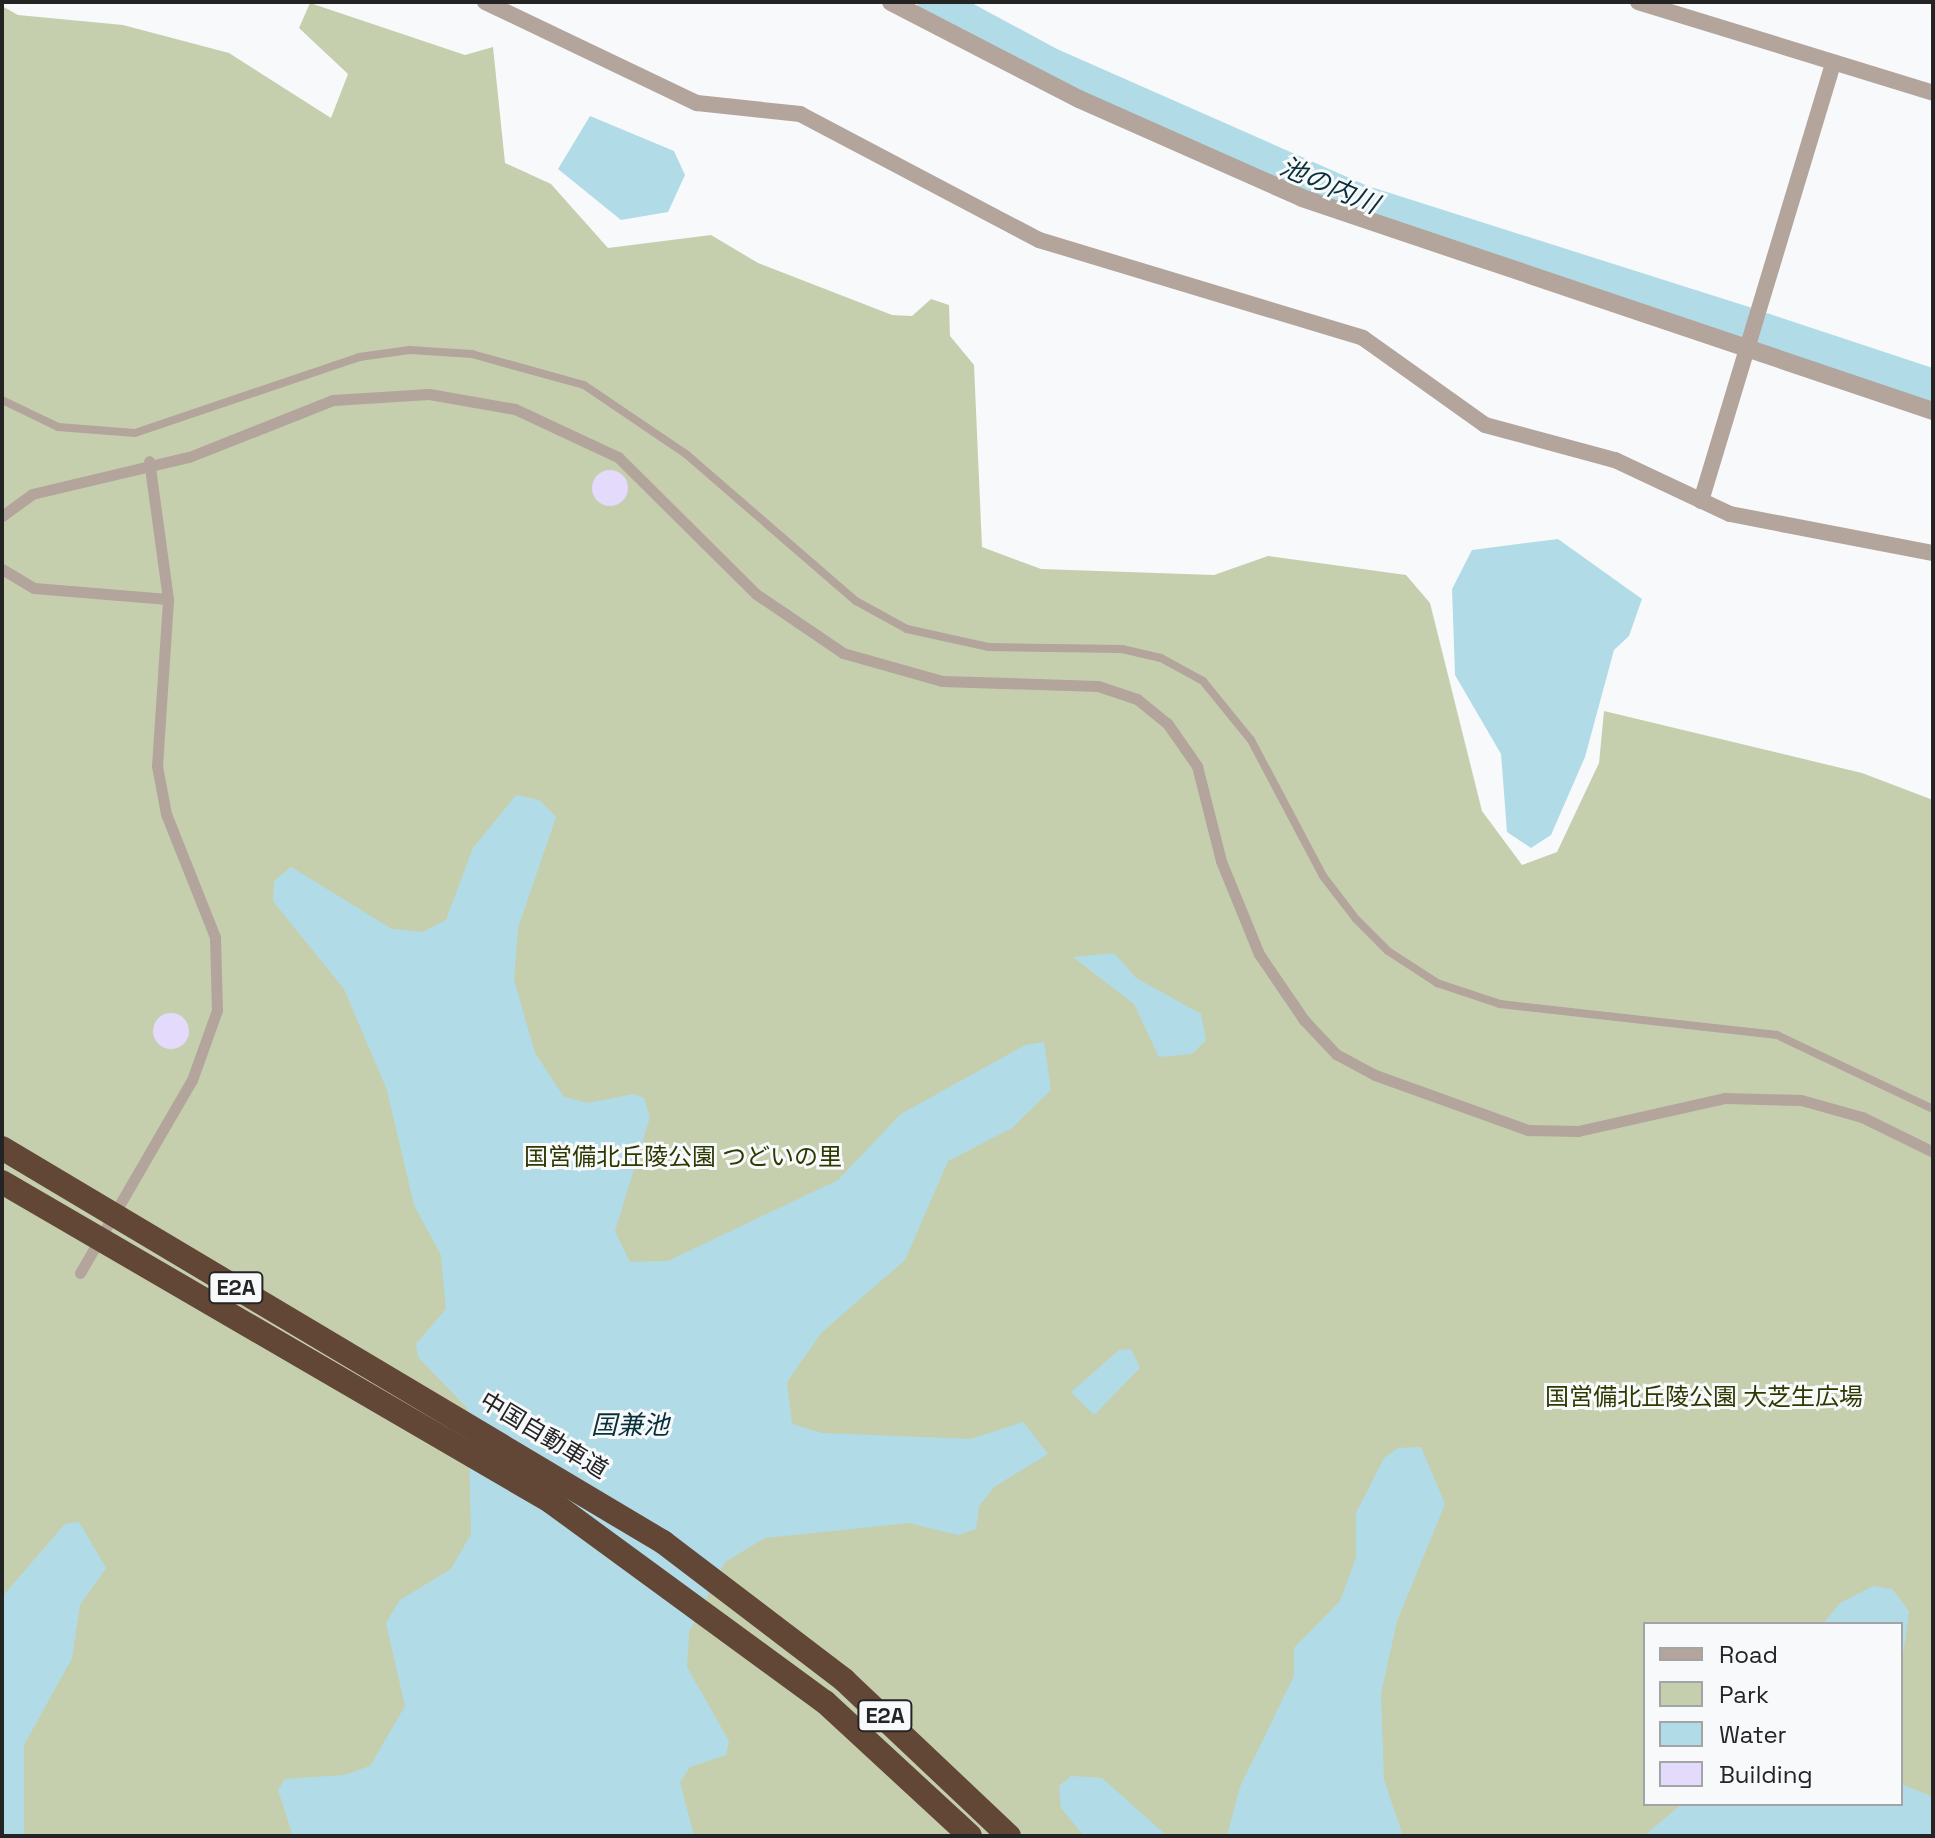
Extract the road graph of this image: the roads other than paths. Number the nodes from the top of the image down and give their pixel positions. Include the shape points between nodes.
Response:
1 (485, 2) edge
2 (891, 2) edge
3 (1638, 2) edge
4 (1832, 66) junction
5 (1933, 93) edge
6 (1749, 351) junction
7 (2, 400) edge
8 (1933, 411) edge
9 (149, 461) junction
10 (1701, 501) junction
11 (2, 516) edge
12 (1933, 553) edge
13 (2, 569) edge
14 (168, 599) junction
15 (1933, 1109) edge
16 (2, 1148) edge
17 (1933, 1152) edge
18 (2, 1182) edge
19 (80, 1273) dead end
20 (970, 1836) edge
21 (1009, 1836) edge

1 - 10 street via 697,103 800,114 1039,240 1363,338 1485,425 1615,460
2 - 6 street via 1079,99 1302,198
3 - 4 street
4 - 5 street
4 - 6 street
6 - 8 street
6 - 10 street
7 - 15 lane via 58,427 135,433 359,357 410,350 472,354 584,385 686,454 856,601 907,629 988,647 1122,649 1161,658 1203,681 1251,740 1323,876 1356,919 1388,951 1437,983 1500,1004 1777,1035
9 - 11 street via 32,494
9 - 14 street
9 - 17 street via 189,457 291,413 364,395 470,399 553,422 653,484 756,594 843,653 942,681 1098,686 1137,699 1167,723 1197,766 1221,861 1259,954 1314,1031 1375,1075 1528,1130 1578,1131 1725,1098 1801,1100 1862,1117
10 - 12 street via 1730,514
13 - 14 street via 34,588
14 - 19 street via 157,766 166,814 215,937 217,1010 192,1080
16 - 21 highway, 中国自動車道 / E2A via 473,1424 752,1605 925,1751
18 - 20 highway, E2A via 459,1446 738,1633 825,1702

